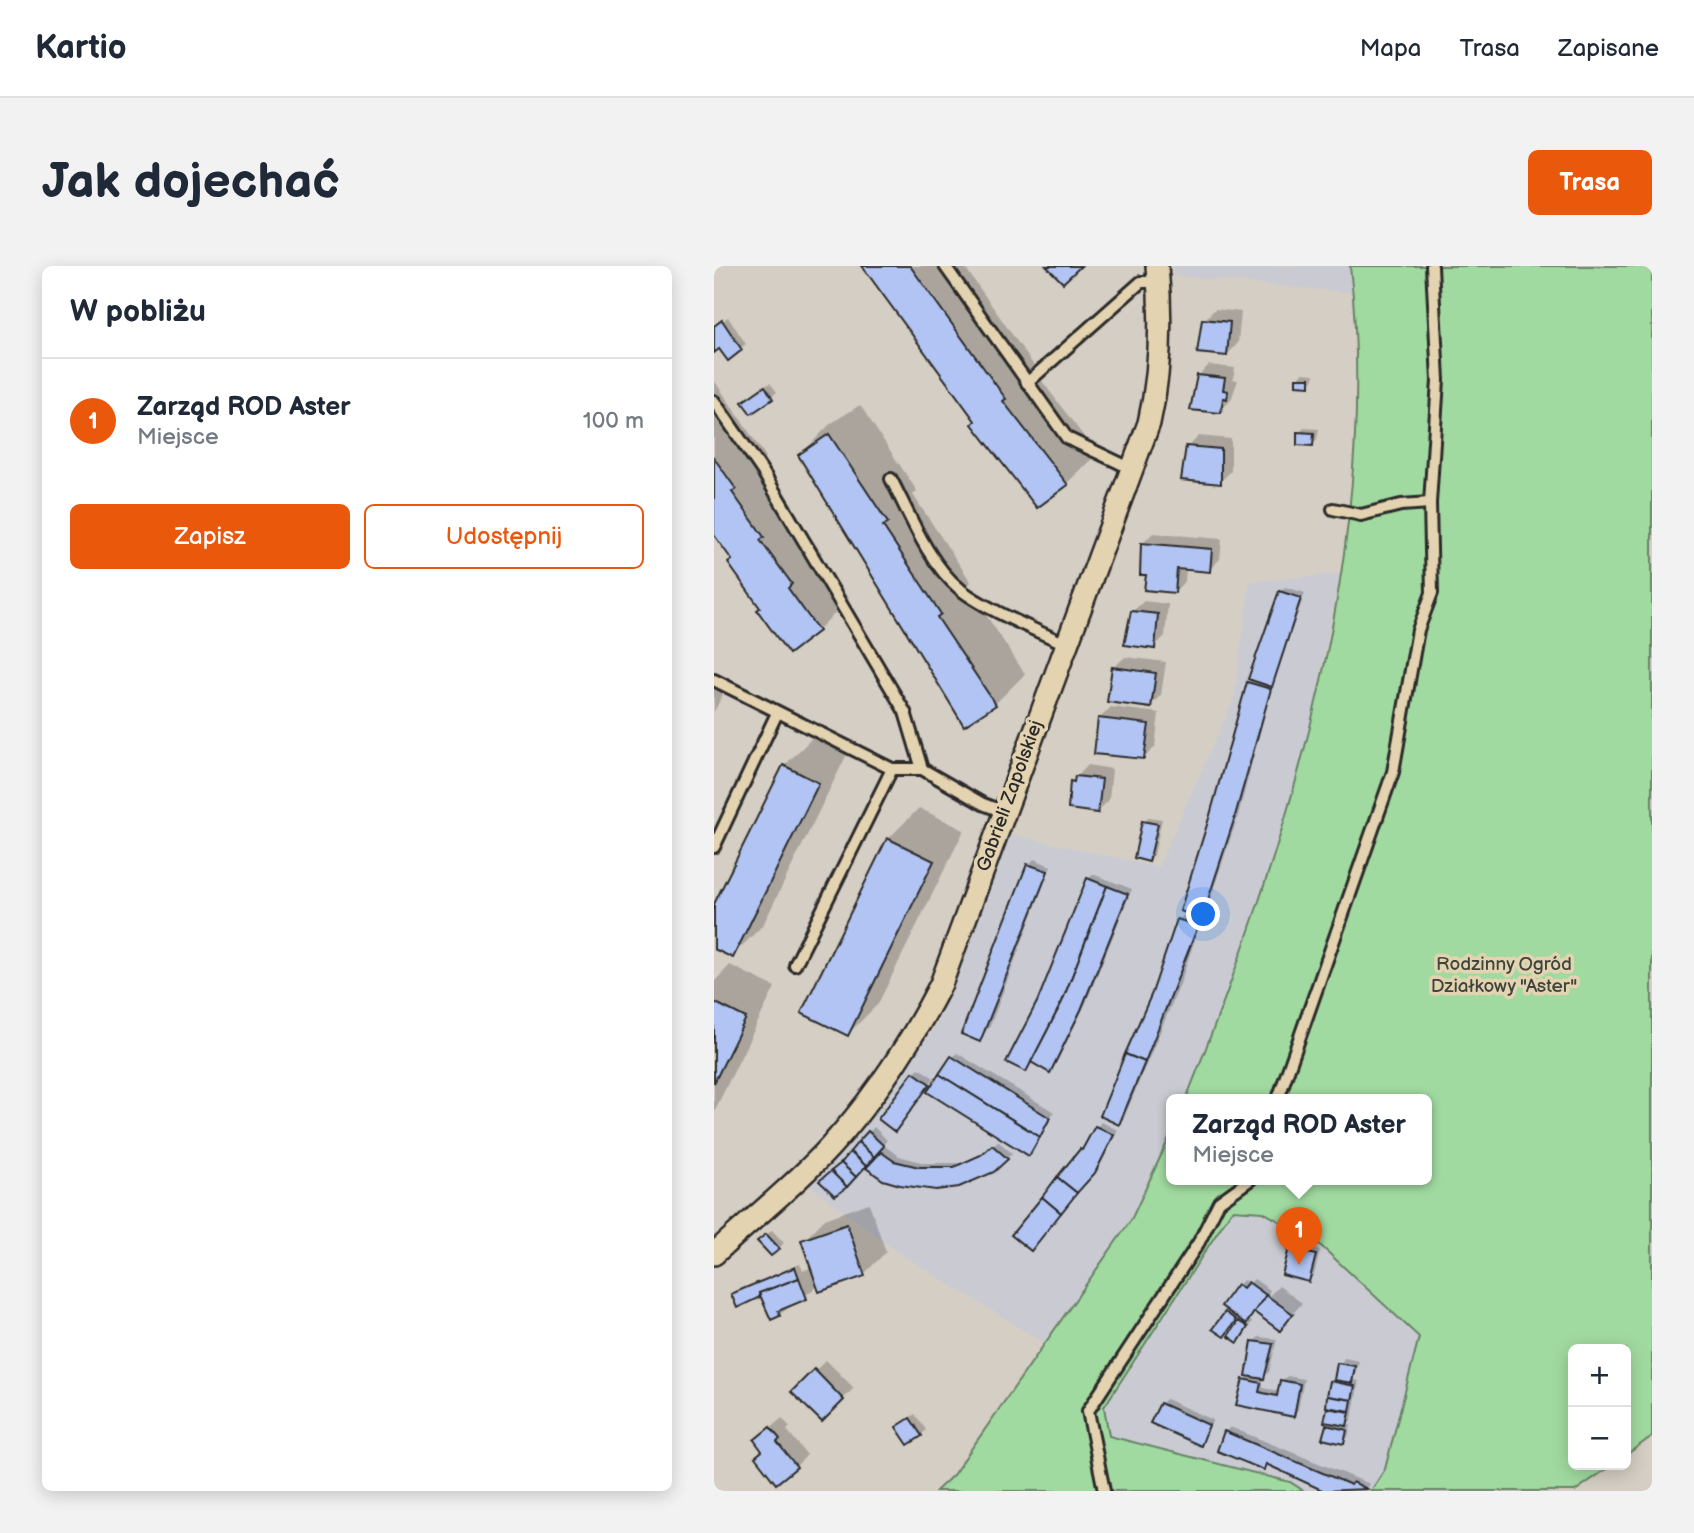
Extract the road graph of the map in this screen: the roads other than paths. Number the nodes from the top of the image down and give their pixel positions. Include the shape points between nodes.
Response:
1 (944, 266) edge
2 (1432, 266) edge
3 (1158, 274) edge
4 (1027, 383) junction
5 (714, 401) edge
6 (1132, 469) junction
7 (891, 479) dead end
8 (1430, 503) junction
9 (1333, 509) dead end
10 (1066, 644) junction
11 (714, 680) edge
12 (777, 713) junction
13 (892, 769) junction
14 (922, 769) junction
15 (1004, 812) junction
16 (714, 847) edge
17 (795, 965) dead end
18 (1280, 1094) edge
19 (1243, 1185) edge
20 (714, 1254) edge
21 (1104, 1491) edge

1 - 4 lane
2 - 8 lane via 1438,380
3 - 4 lane via 1141,282
3 - 6 street, Gabrieli Zapolskiej via 1156,391
4 - 6 lane via 1067,438
5 - 14 lane via 763,472 905,712
6 - 10 street, Gabrieli Zapolskiej
7 - 10 lane via 929,549 961,590
8 - 9 lane via 1361,515
8 - 18 lane via 1432,593 1418,631 1393,772
10 - 15 street, Gabrieli Zapolskiej
11 - 12 lane
12 - 13 lane
12 - 16 lane
13 - 14 lane
13 - 17 lane
14 - 15 lane
15 - 20 street, Gabrieli Zapolskiej via 954,955 920,1025 827,1149
19 - 21 lane via 1219,1202 1199,1242 1088,1411

